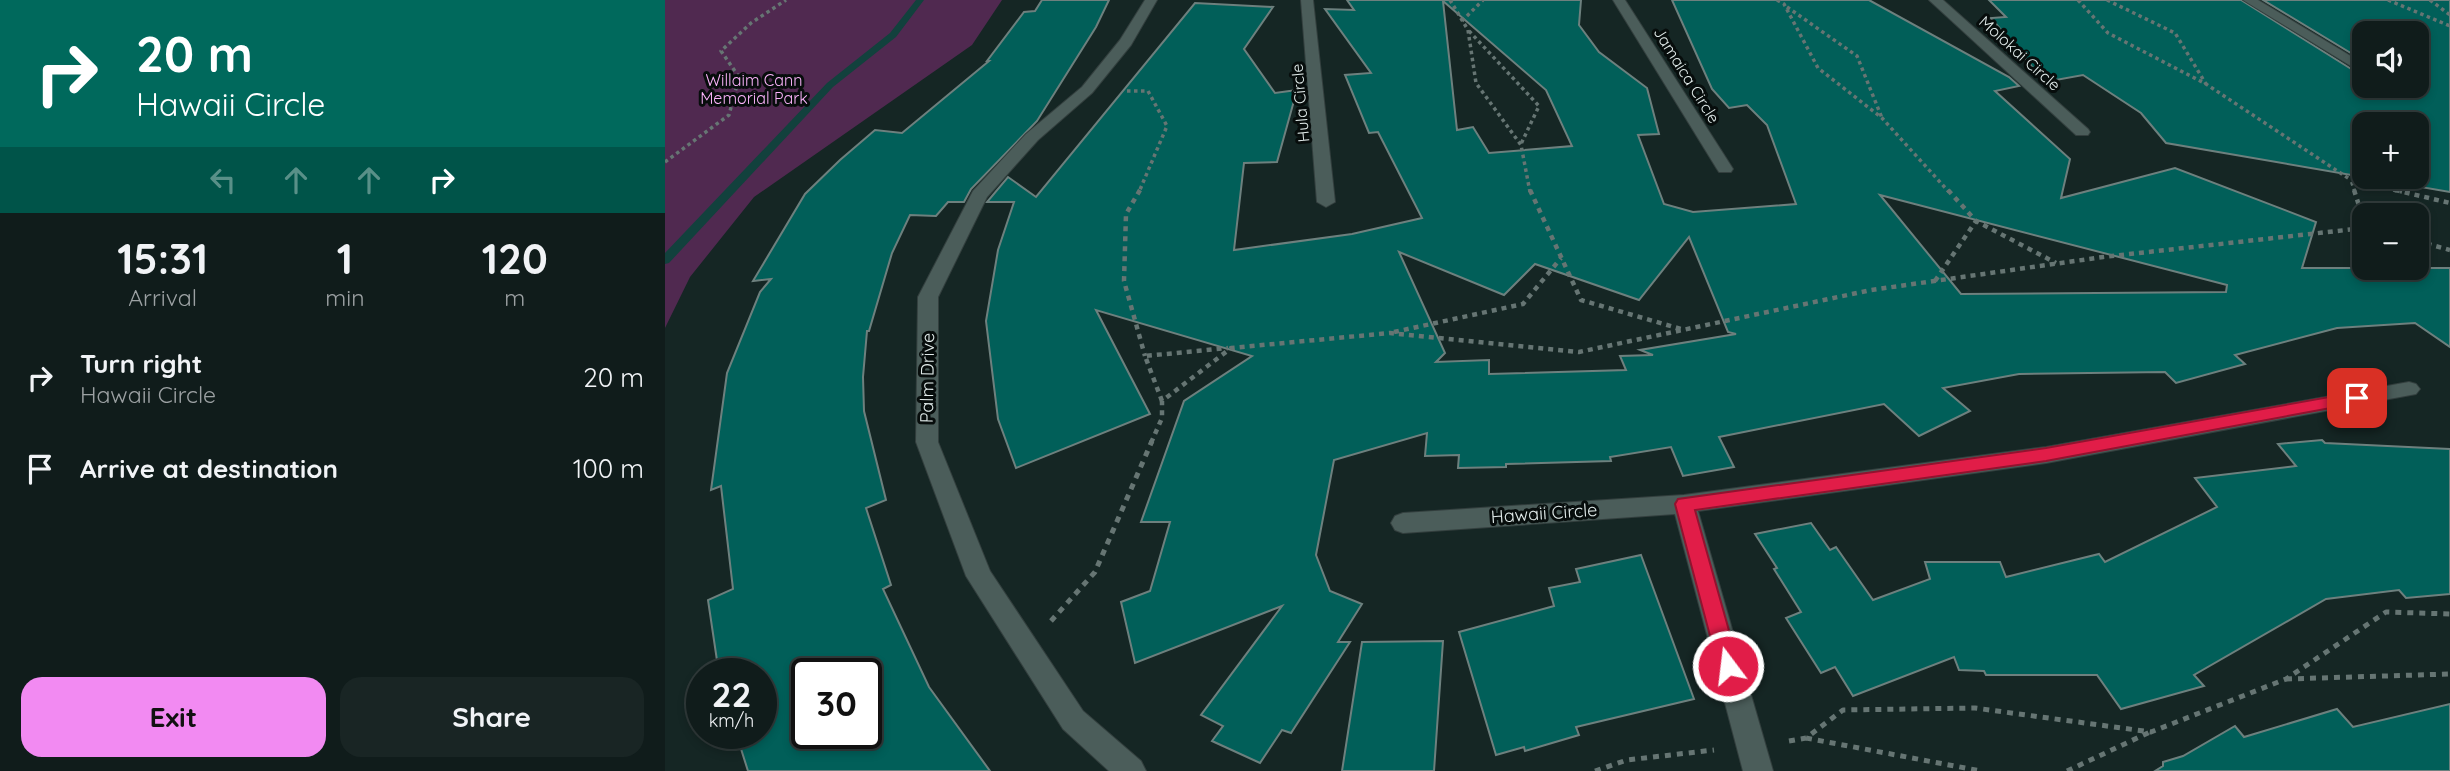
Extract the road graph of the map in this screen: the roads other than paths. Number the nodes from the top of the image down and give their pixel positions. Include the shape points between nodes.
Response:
1 (1151, 0) edge
2 (1307, 0) edge
3 (1619, 0) edge
4 (1935, 0) edge
5 (2249, 0) edge
6 (2352, 63) edge
7 (2082, 132) dead end
8 (1725, 169) dead end
9 (1327, 202) dead end
10 (2409, 388) dead end
11 (1684, 504) junction
12 (1403, 523) dead end
13 (1754, 759) edge
14 (1131, 771) edge

1 - 14 street, Palm Drive via 1126,42 1087,90 1032,137 979,195 928,297 927,442 979,576 1073,720
2 - 9 street, Hula Circle
3 - 8 street, Jamaica Circle
4 - 7 street, Molokai Circle
5 - 6 street
10 - 11 street, Hawaii Circle via 2046,454
11 - 12 street, Hawaii Circle
11 - 13 street

